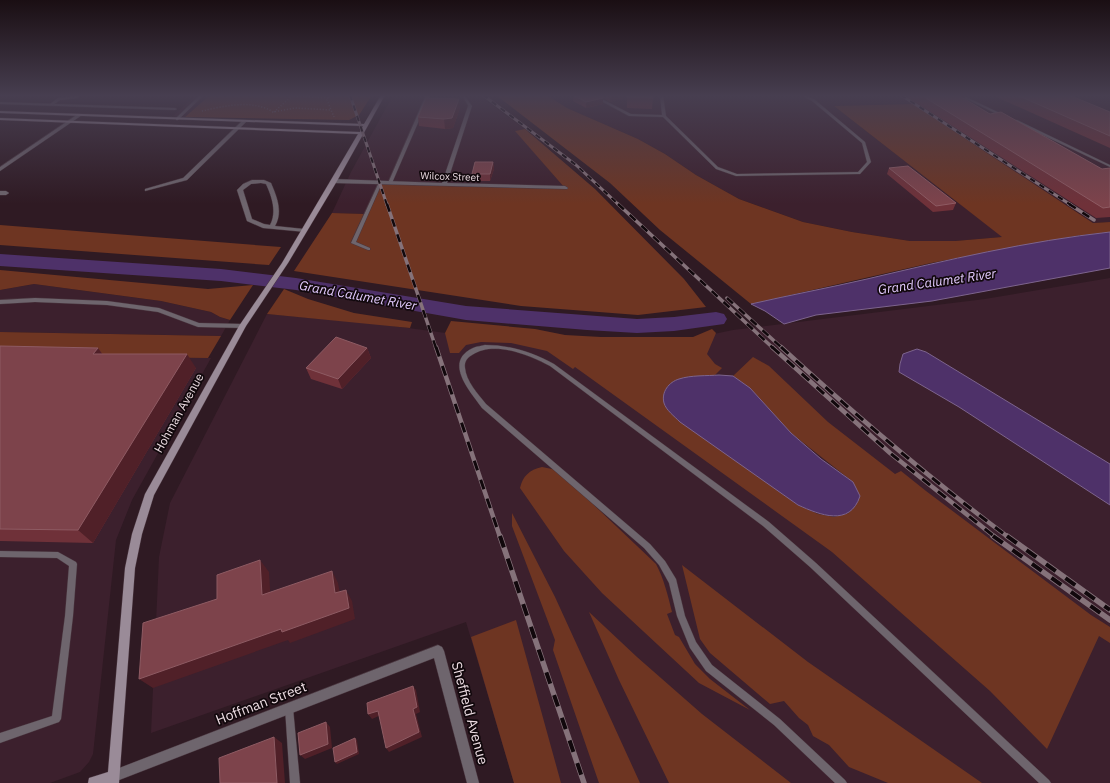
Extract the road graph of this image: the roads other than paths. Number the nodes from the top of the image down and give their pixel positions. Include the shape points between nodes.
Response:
1 (57, 132) edge
2 (232, 132) edge
3 (309, 132) edge
4 (412, 132) edge
5 (462, 132) edge
6 (680, 132) edge
7 (850, 132) edge
8 (1037, 132) edge
9 (360, 134) joint
10 (1110, 166) edge
11 (0, 169) edge
12 (334, 181) junction
13 (380, 183) junction
14 (390, 183) junction
15 (444, 185) junction
16 (565, 188) dead end
17 (147, 190) dead end
18 (272, 226) junction
19 (304, 231) junction
20 (368, 250) dead end
21 (0, 302) edge
22 (244, 326) junction
23 (0, 554) edge
24 (438, 651) joint
25 (289, 708) junction
26 (0, 738) edge
27 (113, 779) edge
28 (94, 783) edge
29 (295, 783) edge
30 (473, 783) edge
31 (842, 783) edge
32 (1046, 783) edge

1 - 11 street
2 - 17 street via 184,180
3 - 9 main road
4 - 14 lane
5 - 15 street
6 - 7 lane via 717,168 737,175 859,173 869,162 864,143
8 - 10 lane
9 - 12 main road, Hohman Avenue
12 - 13 street, Wilcox Street
12 - 19 main road, Hohman Avenue
13 - 14 street, Wilcox Street
13 - 20 lane via 353,243
14 - 15 street, Wilcox Street
15 - 16 street, Wilcox Street
18 - 18 street via 263,226 249,220 240,190 246,184 260,181 268,183 277,213
18 - 19 street
19 - 22 main road, Hohman Avenue
21 - 22 lane via 35,300 107,303 159,310 198,325
22 - 27 main road, Hohman Avenue via 150,494 137,534 130,568
23 - 26 lane via 58,555 73,564 56,719
24 - 25 street, Hoffman Street
24 - 30 street, Sheffield Avenue
25 - 27 street, Hoffman Street
25 - 29 lane
27 - 28 main road, Hoffman Street
31 - 32 lane via 777,722 709,668 693,645 681,616 673,582 662,563 646,546 484,406 462,369 464,358 472,350 496,347 540,358 766,524

